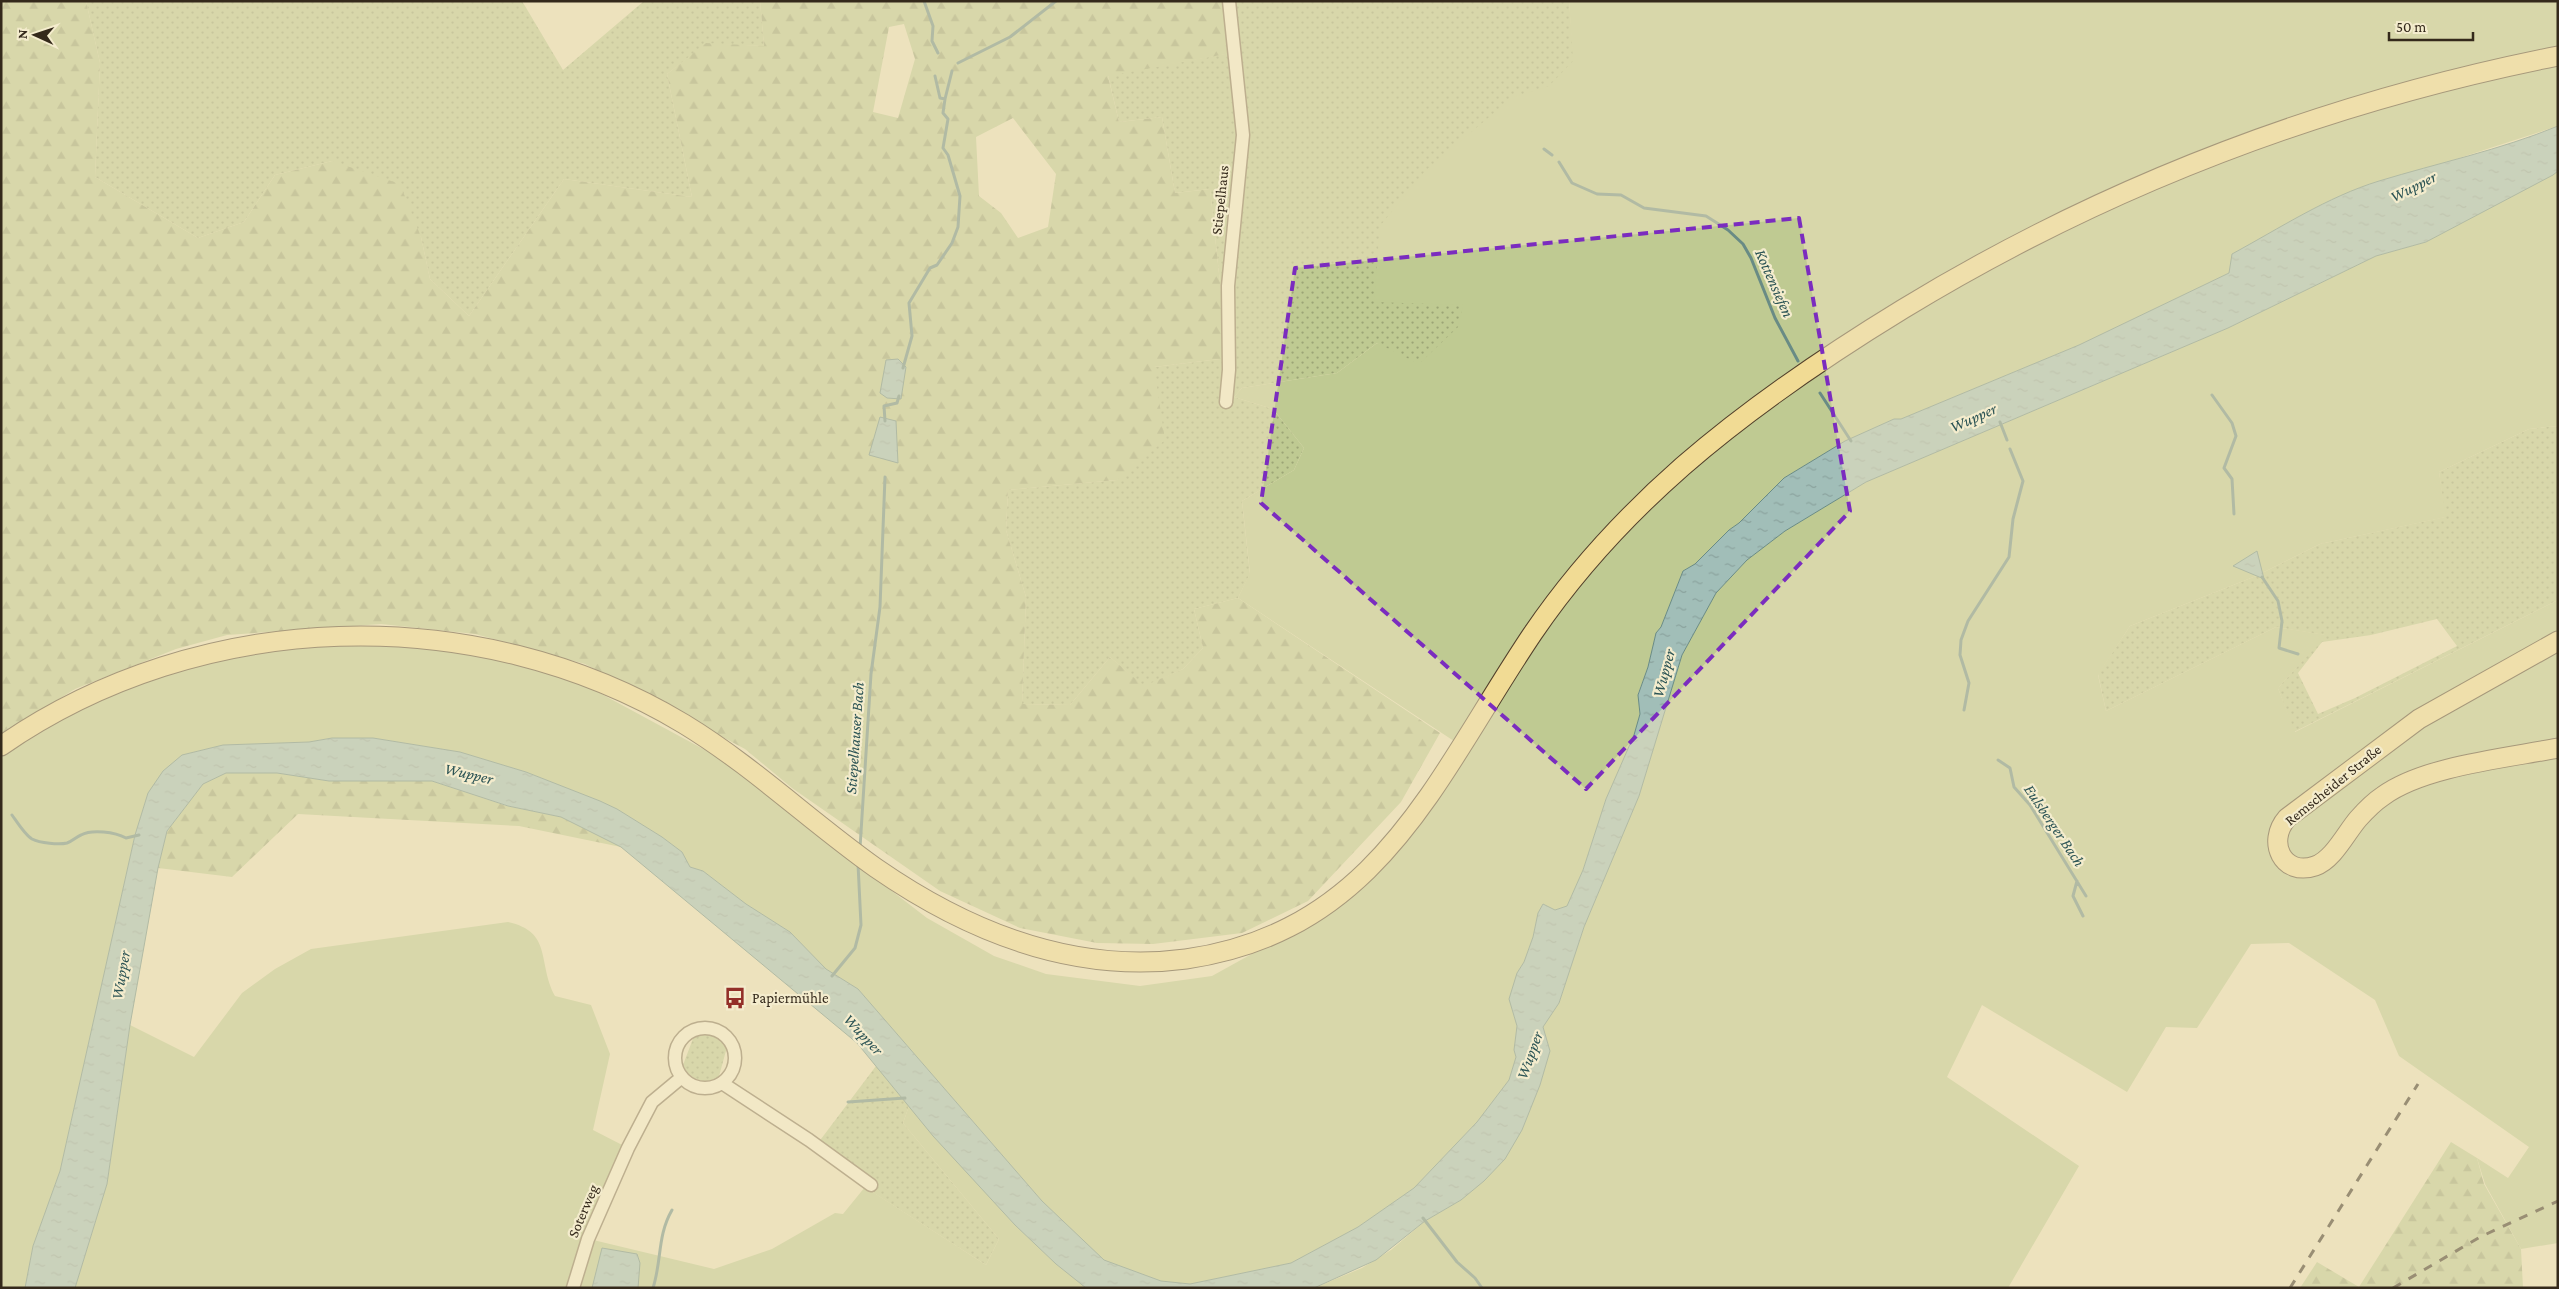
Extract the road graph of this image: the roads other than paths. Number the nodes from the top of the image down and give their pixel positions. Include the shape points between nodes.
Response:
1 (1229, 1) edge
2 (2558, 56) edge
3 (1226, 402) dead end
4 (2558, 641) edge
5 (1, 746) edge
6 (2558, 748) edge
7 (682, 1077) junction
8 (722, 1082) junction
9 (871, 1185) dead end
10 (573, 1288) edge

1 - 3 street, Stiepelhaus via 1243,136 1228,286
2 - 5 main road via 2488,70 2360,103 2148,181 1992,257 1859,336 1704,448 1607,538 1535,631 1451,766 1384,855 1353,884 1302,919 1263,938 1214,953 1166,960 1114,961 1077,957 1031,946 986,930 929,901 872,865 737,760 690,728 616,690 575,674 515,656 443,642 396,636 307,636 231,647 141,673 92,693
4 - 6 main road, Remscheider Straße via 2437,707 2383,744 2287,818 2279,830 2278,850 2294,866 2315,866 2327,858 2366,810 2402,783 2443,770
7 - 8 street via 702,1088
7 - 8 street via 675,1059 681,1040 688,1033 706,1028 724,1035 734,1050 733,1068
7 - 10 street, Soterweg via 652,1102 628,1148 588,1239
8 - 9 street

